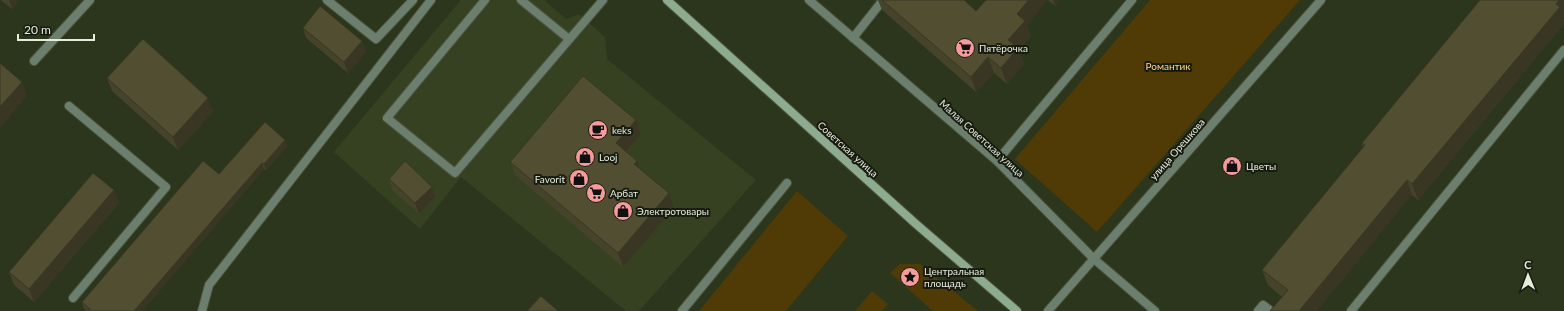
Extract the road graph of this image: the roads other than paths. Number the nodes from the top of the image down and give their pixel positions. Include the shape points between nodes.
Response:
1 (90, 0) edge
2 (328, 0) edge
3 (413, 0) edge
4 (431, 0) edge
5 (485, 0) edge
6 (521, 0) edge
7 (603, 0) edge
8 (667, 0) edge
9 (809, 0) edge
10 (883, 0) edge
11 (1132, 0) edge
12 (1321, 0) edge
13 (853, 38) junction
14 (569, 39) junction
15 (1564, 50) edge
16 (34, 61) dead end
17 (69, 106) dead end
18 (997, 161) junction
19 (788, 183) dead end
20 (1094, 259) junction
21 (73, 298) dead end
22 (202, 311) edge
23 (682, 311) edge
24 (1017, 311) edge
25 (1048, 311) edge
26 (1155, 311) edge
27 (1258, 311) edge
28 (1271, 311) edge
29 (1351, 311) edge

1 - 16 street
2 - 3 street via 376,39
4 - 22 street via 209,285
5 - 14 street via 387,118 455,173
6 - 14 street
7 - 14 street
8 - 24 main road, Советская улица
9 - 13 street, Малая Советская улица
10 - 13 street
11 - 18 street
12 - 20 street, улица Орешкова
13 - 18 street, Малая Советская улица
15 - 29 street
17 - 21 street via 166,187
18 - 20 street, Малая Советская улица
19 - 23 street
20 - 25 street, улица Орешкова
20 - 26 street, Малая Советская улица
27 - 28 street via 1264,305

